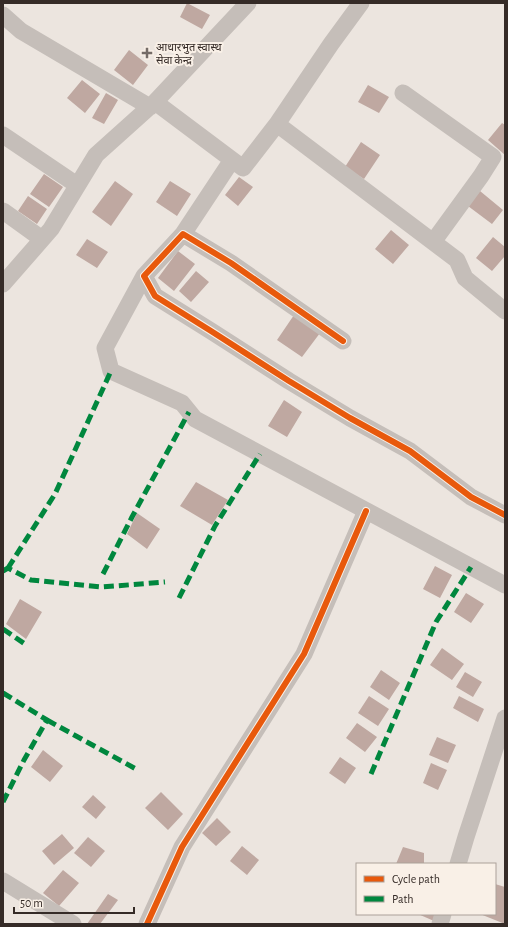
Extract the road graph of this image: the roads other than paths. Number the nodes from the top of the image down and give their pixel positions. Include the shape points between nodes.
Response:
1 (248, 3) edge
2 (361, 3) edge
3 (3, 15) edge
4 (403, 94) dead end
5 (153, 104) junction
6 (277, 124) junction
7 (3, 135) edge
8 (232, 160) junction
9 (77, 185) junction
10 (3, 211) edge
11 (183, 234) junction
12 (42, 239) junction
13 (433, 242) junction
14 (144, 276) junction
15 (3, 284) edge
16 (505, 311) edge
17 (343, 341) dead end
18 (366, 511) junction
19 (505, 515) edge
20 (505, 585) edge
21 (505, 718) edge
22 (458, 863) edge
23 (3, 881) edge
24 (73, 924) edge
25 (147, 924) edge

1 - 5 street
2 - 6 street via 330,44
3 - 5 street via 21,31
4 - 13 street via 493,157
5 - 8 street
5 - 9 street via 96,155
6 - 8 street via 243,168
6 - 13 street
7 - 9 street
8 - 11 street
9 - 12 street via 51,229
10 - 12 street
11 - 14 street
11 - 17 street via 231,263
12 - 15 street
13 - 16 street via 457,260 465,278
14 - 18 street via 105,348 111,371 182,403 195,419
14 - 19 street via 155,296 302,389 410,452 472,497
18 - 20 street
18 - 25 street via 304,654 182,847
21 - 22 street
23 - 24 street

